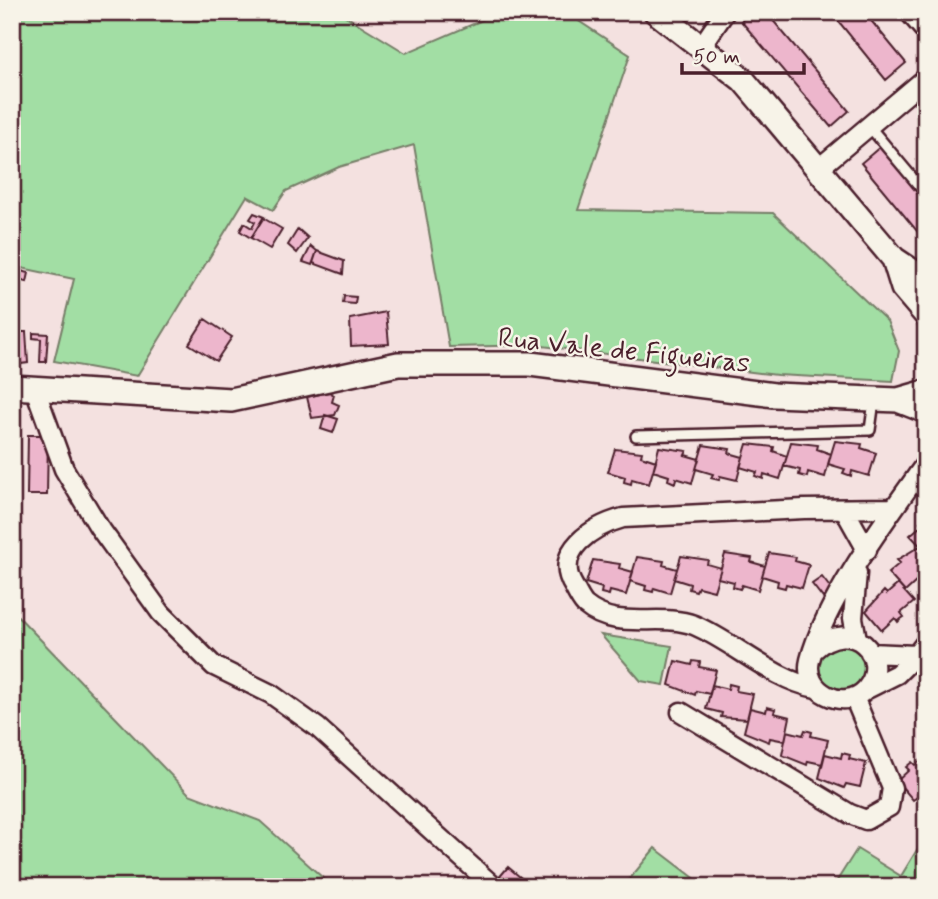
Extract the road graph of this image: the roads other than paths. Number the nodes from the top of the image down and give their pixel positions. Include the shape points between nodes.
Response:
1 (656, 12) edge
2 (725, 12) edge
3 (909, 12) edge
4 (926, 32) edge
5 (701, 47) junction
6 (926, 78) edge
7 (869, 126) junction
8 (818, 169) junction
9 (926, 194) edge
10 (894, 259) junction
11 (926, 286) edge
12 (926, 315) edge
13 (24, 388) edge
14 (926, 392) edge
15 (875, 399) junction
16 (898, 400) junction
17 (926, 411) edge
18 (636, 436) dead end
19 (926, 463) edge
20 (894, 508) junction
21 (845, 509) junction
22 (862, 558) junction
23 (857, 639) junction
24 (921, 649) edge
25 (814, 650) junction
26 (870, 653) junction
27 (816, 688) junction
28 (860, 693) junction
29 (681, 712) dead end
30 (491, 884) dead end

1 - 5 street
2 - 5 street
3 - 4 street
5 - 8 street via 743,80
6 - 7 street
7 - 8 street
7 - 9 lane
8 - 10 street
10 - 11 street
10 - 12 street via 903,288
13 - 15 street, Rua Vale de Figueiras via 231,400 398,364 530,364 774,395
13 - 30 street via 99,527 161,612 214,666 271,694 317,726
14 - 16 street, Rua Vale de Figueiras
15 - 16 street, Rua Vale de Figueiras
15 - 18 lane via 870,430
16 - 17 street, Rua Vale de Figueiras
19 - 20 street
20 - 21 street
20 - 22 street
21 - 22 street
21 - 27 street via 623,518 602,523 574,544 568,562 569,580 585,604 610,619 689,624 729,641 793,684
22 - 23 street via 853,618
22 - 25 street via 825,620
23 - 25 street via 841,635 826,639
23 - 26 street
24 - 26 street
24 - 28 street via 897,674
25 - 27 street via 809,663
26 - 28 street via 872,678
27 - 28 street via 841,700
28 - 29 street via 892,788 889,807 866,820

